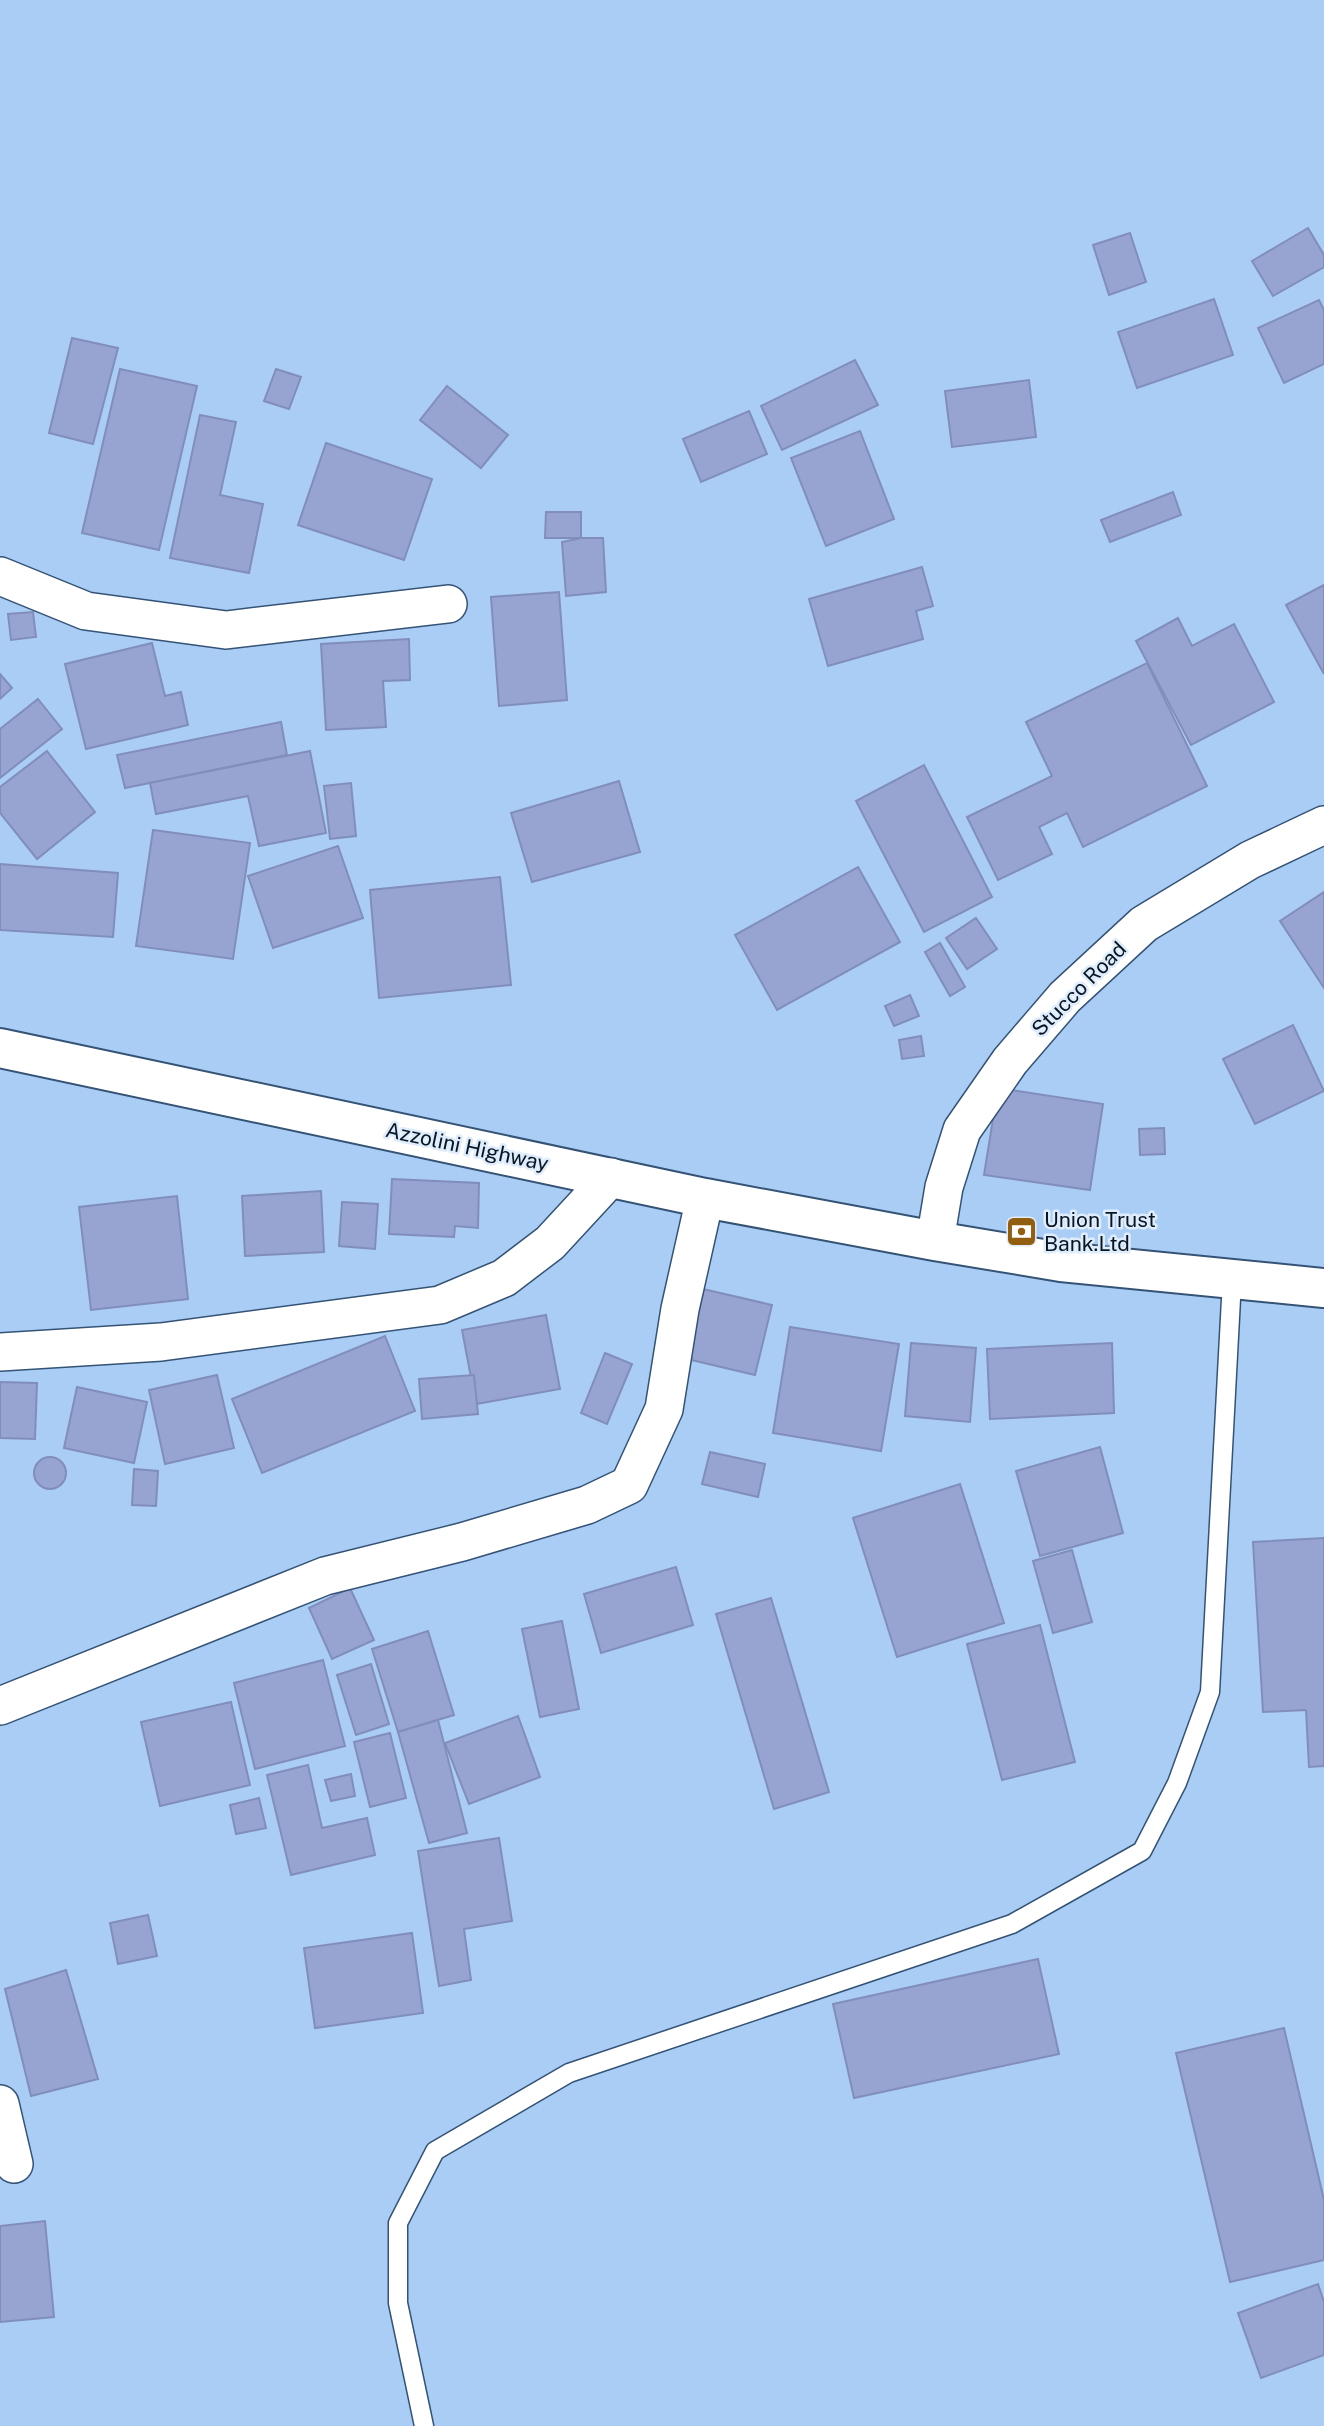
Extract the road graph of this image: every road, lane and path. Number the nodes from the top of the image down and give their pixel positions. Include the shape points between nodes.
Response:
1 (0, 576) edge
2 (448, 604) dead end
3 (1324, 825) edge
4 (0, 1048) edge
5 (611, 1177) junction
6 (705, 1198) junction
7 (935, 1241) junction
8 (1232, 1280) junction
9 (1324, 1288) edge
10 (0, 1352) edge
11 (0, 1706) edge
12 (0, 2104) edge
13 (14, 2164) dead end
14 (424, 2426) edge

1 - 2 street via 86,611 226,630
3 - 7 street, Stucco Road via 1250,860 1144,925 1065,997 1010,1061 962,1130 944,1187
4 - 5 main road, Azzolini Highway
5 - 6 main road, Azzolini Highway
5 - 10 street via 550,1243 504,1278 440,1305 161,1342
6 - 7 main road, Azzolini Highway
6 - 11 street via 664,1409 629,1485 562,1512 462,1542 325,1576
7 - 8 main road, Azzolini Highway via 1061,1262
8 - 9 main road, Azzolini Highway
8 - 14 lane via 1210,1692 1177,1783 1142,1850 1012,1924 569,2073 435,2151 398,2222 398,2303
12 - 13 street

